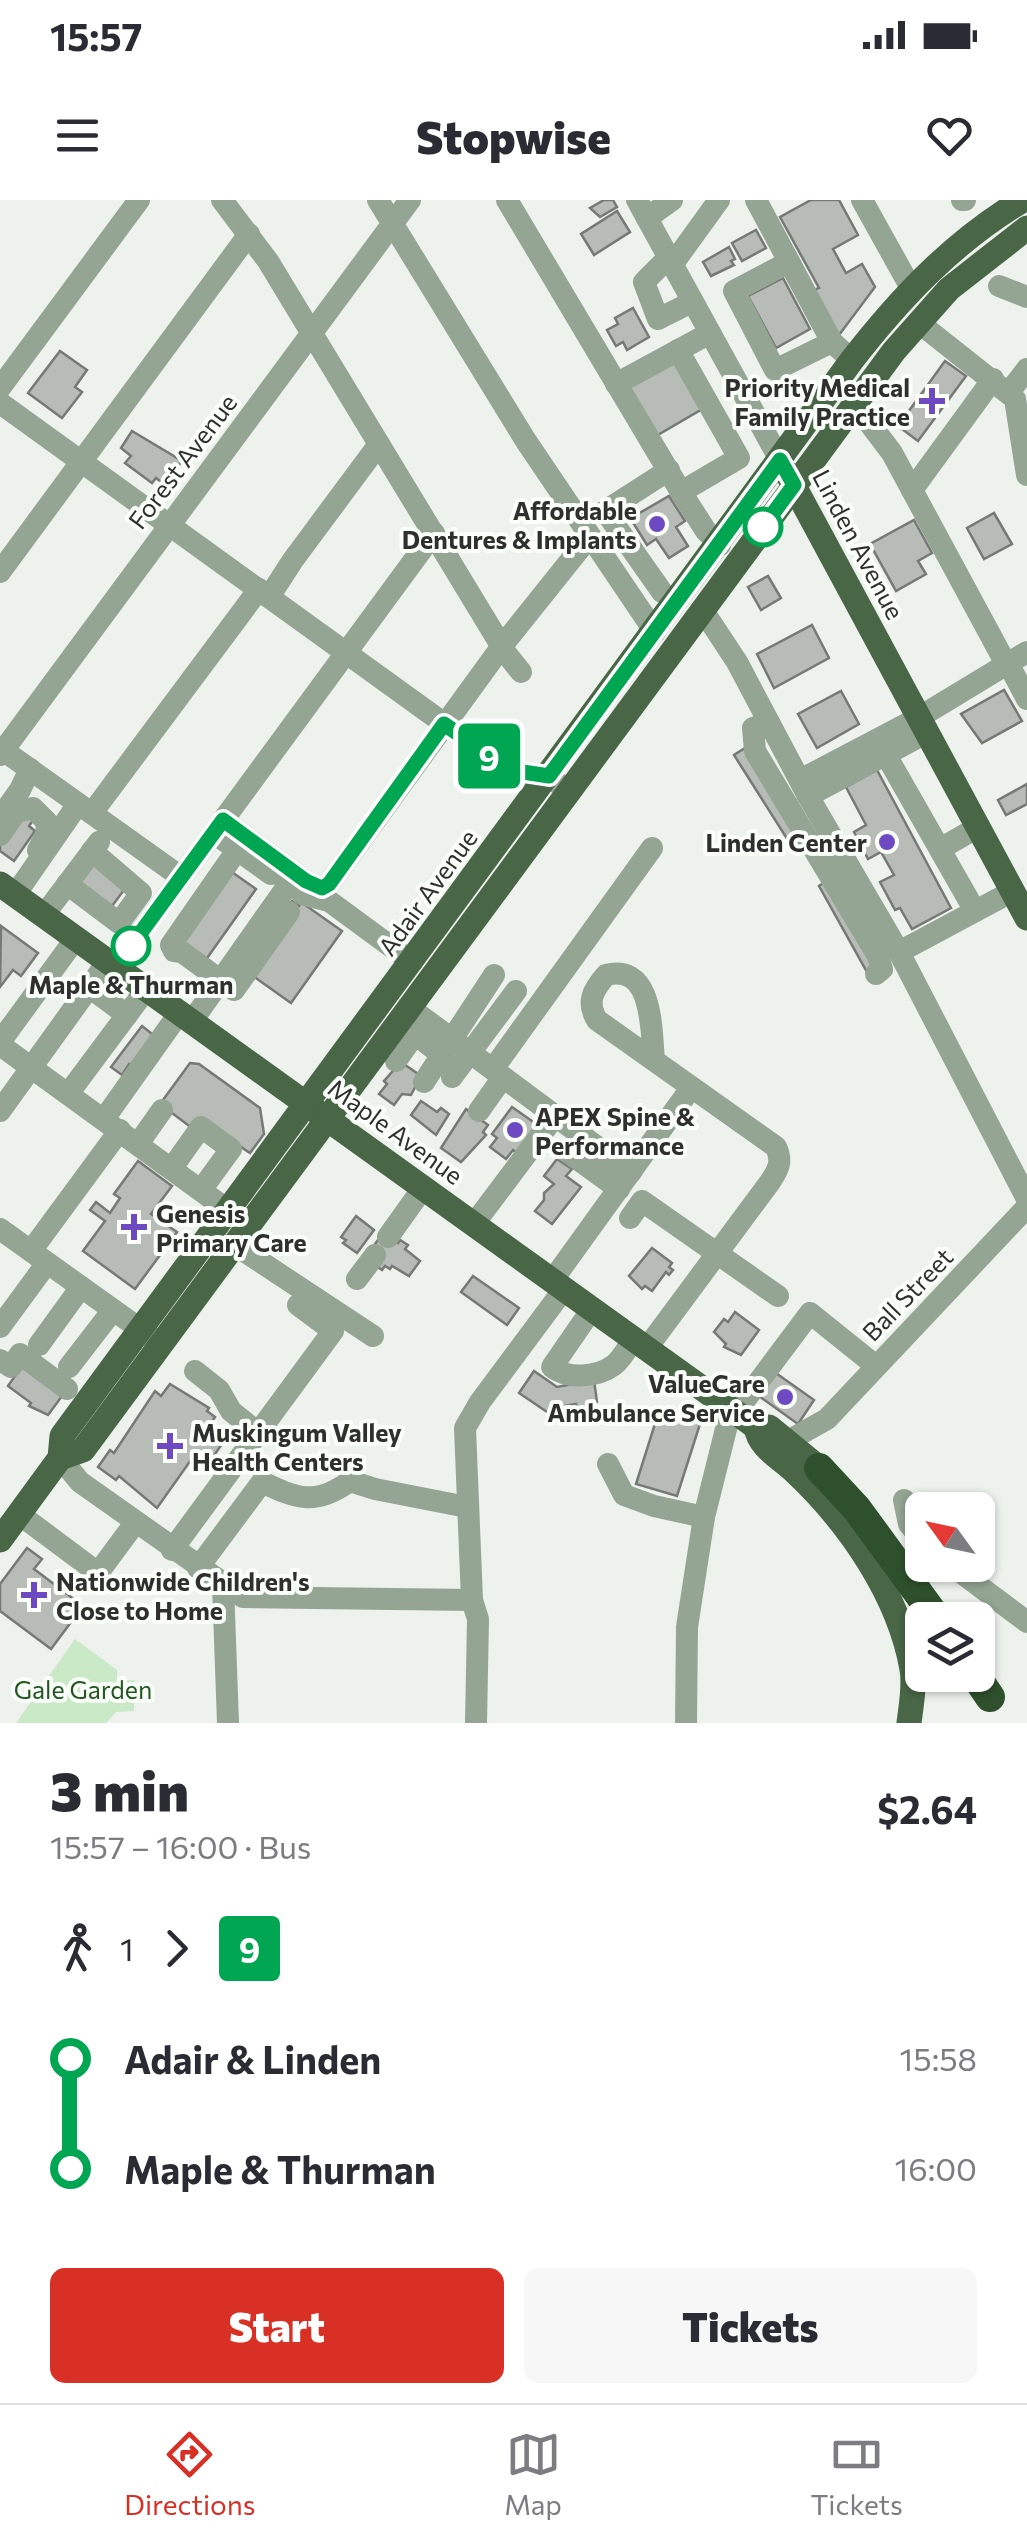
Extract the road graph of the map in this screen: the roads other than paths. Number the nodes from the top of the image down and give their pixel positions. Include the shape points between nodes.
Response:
1 (140, 200) edge
2 (222, 200) edge
3 (378, 200) edge
4 (410, 200) edge
5 (507, 200) edge
6 (674, 200) edge
7 (686, 200) edge
8 (719, 200) edge
9 (756, 200) edge
10 (862, 200) edge
11 (1023, 200) edge
12 (642, 209) edge
13 (392, 224) junction
14 (1027, 228) edge
15 (250, 234) junction
16 (670, 261) junction
17 (789, 262) junction
18 (999, 286) dead end
19 (911, 288) junction
20 (1027, 297) edge
21 (692, 302) junction
22 (747, 316) junction
23 (918, 322) junction
24 (312, 334) junction
25 (711, 336) junction
26 (832, 342) junction
27 (678, 350) junction
28 (852, 360) junction
29 (1027, 369) edge
30 (616, 384) junction
31 (1002, 385) junction
32 (0, 388) edge
33 (0, 403) edge
34 (855, 404) junction
35 (380, 444) junction
36 (780, 460) junction
37 (80, 462) junction
38 (669, 470) junction
39 (1027, 475) edge
40 (794, 485) junction
41 (912, 490) junction
42 (681, 492) junction
43 (168, 525) junction
44 (434, 533) junction
45 (590, 536) junction
46 (720, 545) junction
47 (0, 572) edge
48 (662, 592) dead end
49 (264, 593) junction
50 (702, 610) junction
51 (655, 632) junction
52 (502, 646) junction
53 (346, 653) junction
54 (1014, 660) edge
55 (521, 672) dead end
56 (1027, 699) edge
57 (768, 723) junction
58 (444, 724) junction
59 (922, 726) junction
60 (1, 751) edge
61 (886, 755) junction
62 (510, 770) junction
63 (549, 776) junction
64 (25, 780) junction
65 (804, 788) junction
66 (570, 792) junction
67 (524, 811) junction
68 (86, 816) junction
69 (1, 818) edge
70 (219, 826) junction
71 (978, 827) junction
72 (652, 848) dead end
73 (940, 849) junction
74 (237, 850) junction
75 (92, 851) junction
76 (150, 855) junction
77 (38, 863) junction
78 (181, 877) junction
79 (68, 884) junction
80 (8, 890) edge
81 (1012, 892) junction
82 (293, 899) junction
83 (136, 904) junction
84 (975, 911) junction
85 (44, 915) junction
86 (1027, 918) edge
87 (76, 938) junction
88 (899, 952) junction
89 (412, 962) junction
90 (112, 964) junction
91 (876, 974) dead end
92 (494, 975) dead end
93 (227, 985) junction
94 (88, 987) junction
95 (146, 988) junction
96 (516, 990) dead end
97 (410, 1008) junction
98 (127, 1015) junction
99 (186, 1017) junction
100 (0, 1044) edge
101 (455, 1049) junction
102 (654, 1060) dead end
103 (0, 1061) edge
104 (396, 1061) dead end
105 (31, 1067) junction
106 (498, 1073) junction
107 (452, 1077) dead end
108 (424, 1082) dead end
109 (17, 1087) junction
110 (691, 1088) junction
111 (68, 1094) junction
112 (162, 1110) dead end
113 (0, 1111) edge
114 (479, 1111) dead end
115 (318, 1112) junction
116 (555, 1116) junction
117 (121, 1131) junction
118 (565, 1150) dead end
119 (172, 1168) junction
120 (625, 1180) junction
121 (423, 1188) junction
122 (201, 1190) junction
123 (1027, 1199) edge
124 (1027, 1207) edge
125 (229, 1210) junction
126 (630, 1218) dead end
127 (474, 1224) junction
128 (0, 1229) edge
129 (235, 1246) junction
130 (717, 1253) junction
131 (39, 1257) junction
132 (357, 1279) dead end
133 (558, 1285) junction
134 (81, 1287) junction
135 (778, 1296) dead end
136 (298, 1305) dead end
137 (592, 1309) junction
138 (113, 1310) junction
139 (0, 1328) edge
140 (373, 1336) dead end
141 (151, 1337) junction
142 (640, 1343) junction
143 (39, 1345) dead end
144 (0, 1360) edge
145 (876, 1366) junction
146 (195, 1371) dead end
147 (741, 1416) junction
148 (826, 1418) junction
149 (258, 1432) junction
150 (788, 1441) junction
151 (60, 1458) junction
152 (608, 1464) dead end
153 (819, 1468) junction
154 (904, 1500) dead end
155 (905, 1504) edge
156 (467, 1506) junction
157 (19, 1514) junction
158 (704, 1517) junction
159 (134, 1522) junction
160 (0, 1538) edge
161 (172, 1550) junction
162 (198, 1568) junction
163 (974, 1582) edge
164 (223, 1585) junction
165 (472, 1600) junction
166 (925, 1602) edge
167 (1027, 1622) edge
168 (228, 1723) edge
169 (476, 1723) edge
170 (686, 1723) edge
171 (910, 1723) edge

1 - 32 street
2 - 15 street
3 - 13 street
4 - 13 street, Forest Avenue
5 - 30 street
6 - 7 street via 680,206
6 - 12 street
8 - 16 street
9 - 17 street
10 - 19 street
11 - 19 main road, Adair Avenue
12 - 16 street, Linden Avenue
13 - 24 street, Forest Avenue
13 - 45 street
14 - 23 main road, Adair Avenue via 948,289
15 - 24 street
15 - 37 street
16 - 21 street, Linden Avenue
16 - 21 street via 644,282 658,319
17 - 22 street via 734,291
17 - 26 street
18 - 20 street
19 - 28 main road, Adair Avenue
21 - 25 street, Linden Avenue
22 - 25 street
22 - 26 street via 775,370
23 - 31 street
23 - 34 main road, Adair Avenue
24 - 35 street
24 - 43 street, Forest Avenue
25 - 27 street
25 - 36 street, Linden Avenue
26 - 28 street
27 - 30 street
27 - 42 street via 739,458
28 - 36 main road, Adair Avenue
29 - 31 street
30 - 38 street
31 - 39 street via 1016,399
31 - 41 street
33 - 37 street
34 - 40 main road, Adair Avenue
34 - 41 street
35 - 44 street
35 - 49 street
36 - 40 main road, Linden Avenue
36 - 46 main road, Adair Avenue
37 - 43 street
37 - 47 street
38 - 42 street
38 - 48 street via 606,510
40 - 50 main road, Adair Avenue
40 - 59 main road, Linden Avenue
41 - 54 street
42 - 46 street
43 - 49 street
43 - 60 street, Forest Avenue
44 - 52 street
44 - 53 street
45 - 51 street
45 - 52 street
46 - 51 main road, Adair Avenue
49 - 53 street
49 - 68 street
50 - 57 street
50 - 66 main road, Adair Avenue
51 - 63 main road, Adair Avenue
52 - 55 street
52 - 58 street
53 - 58 street
53 - 70 street
54 - 56 street
54 - 59 street
57 - 65 street
57 - 91 street via 753,728 756,751 878,956 882,969
58 - 62 street
58 - 70 street via 322,888
59 - 61 street
59 - 65 street
59 - 71 main road, Linden Avenue
60 - 64 street
61 - 65 street
61 - 73 street
62 - 63 street
62 - 67 street
63 - 66 street
63 - 67 main road, Adair Avenue
64 - 68 street
64 - 69 street
65 - 88 street
66 - 97 main road, Adair Avenue
67 - 89 main road, Adair Avenue
68 - 75 street
68 - 76 street
68 - 77 street
69 - 77 street via 33,808 42,814 46,835
70 - 74 street
70 - 78 street
71 - 73 street
71 - 81 main road, Linden Avenue
72 - 106 street
73 - 84 street
74 - 82 street
74 - 93 street via 171,945
75 - 79 street
75 - 83 street via 121,873
76 - 78 street
76 - 83 street
77 - 80 street
78 - 83 street
79 - 83 street via 119,922
79 - 85 street
80 - 85 main road, Maple Avenue
81 - 84 street
81 - 86 main road, Linden Avenue
82 - 89 street via 329,900
82 - 93 street
83 - 90 street
84 - 88 street
85 - 87 main road, Maple Avenue
87 - 90 main road, Maple Avenue
87 - 100 street
88 - 123 street
89 - 115 main road, Adair Avenue
90 - 94 street
90 - 95 main road, Maple Avenue
92 - 101 street
93 - 99 street
94 - 98 street
94 - 105 street
95 - 98 street
95 - 99 main road, Maple Avenue
96 - 101 street
97 - 101 street
97 - 115 main road, Adair Avenue
98 - 111 street
99 - 115 main road, Maple Avenue
99 - 117 street
100 - 105 street
101 - 104 street via 415,1034
101 - 106 street
101 - 107 street
101 - 108 street
102 - 110 street
103 - 109 street
105 - 109 street
105 - 111 street
106 - 114 street
106 - 116 street
109 - 113 street
110 - 120 street
110 - 130 street via 780,1156 779,1168
111 - 117 street
112 - 117 street
115 - 121 main road, Maple Avenue
115 - 125 main road, Adair Avenue
115 - 129 main road, Adair Avenue
116 - 120 street
116 - 127 street
117 - 119 street
117 - 131 street
118 - 120 street
119 - 122 street
119 - 122 street via 201,1127 231,1149
120 - 133 street
121 - 127 main road, Maple Avenue
121 - 132 street
122 - 125 street
124 - 145 street, Ball Street
125 - 141 main road, Adair Avenue
126 - 130 street via 642,1200
127 - 133 main road, Maple Avenue
128 - 131 street
129 - 140 street
129 - 141 main road, Adair Avenue
130 - 135 street
130 - 142 street
131 - 134 street
131 - 139 street
133 - 137 main road, Maple Avenue
133 - 156 street via 465,1428
134 - 138 street
134 - 143 street
136 - 149 street via 333,1330
137 - 142 main road, Maple Avenue
137 - 142 street via 552,1368 594,1374
138 - 141 street
138 - 144 street via 68,1378 20,1354 11,1367
141 - 151 main road, Adair Avenue via 62,1436
142 - 147 main road, Maple Avenue
145 - 147 street via 810,1313
145 - 148 street, Ball Street
146 - 149 street
147 - 150 main road
147 - 158 street
147 - 171 main road via 831,1510 877,1578 896,1614 913,1673
148 - 150 street, Ball Street
148 - 153 street
149 - 161 street
150 - 153 main road
151 - 157 main road, Adair Avenue
151 - 159 street via 80,1482
152 - 158 street via 624,1495
153 - 166 highway
154 - 155 street
156 - 162 street via 350,1481 330,1496 306,1498 262,1482
156 - 165 street
157 - 159 street via 98,1573
157 - 160 main road, Adair Avenue
158 - 170 street via 687,1627
159 - 161 street
161 - 162 street
162 - 164 street
163 - 167 street
164 - 165 street via 243,1597
164 - 168 street
165 - 169 street via 478,1619

